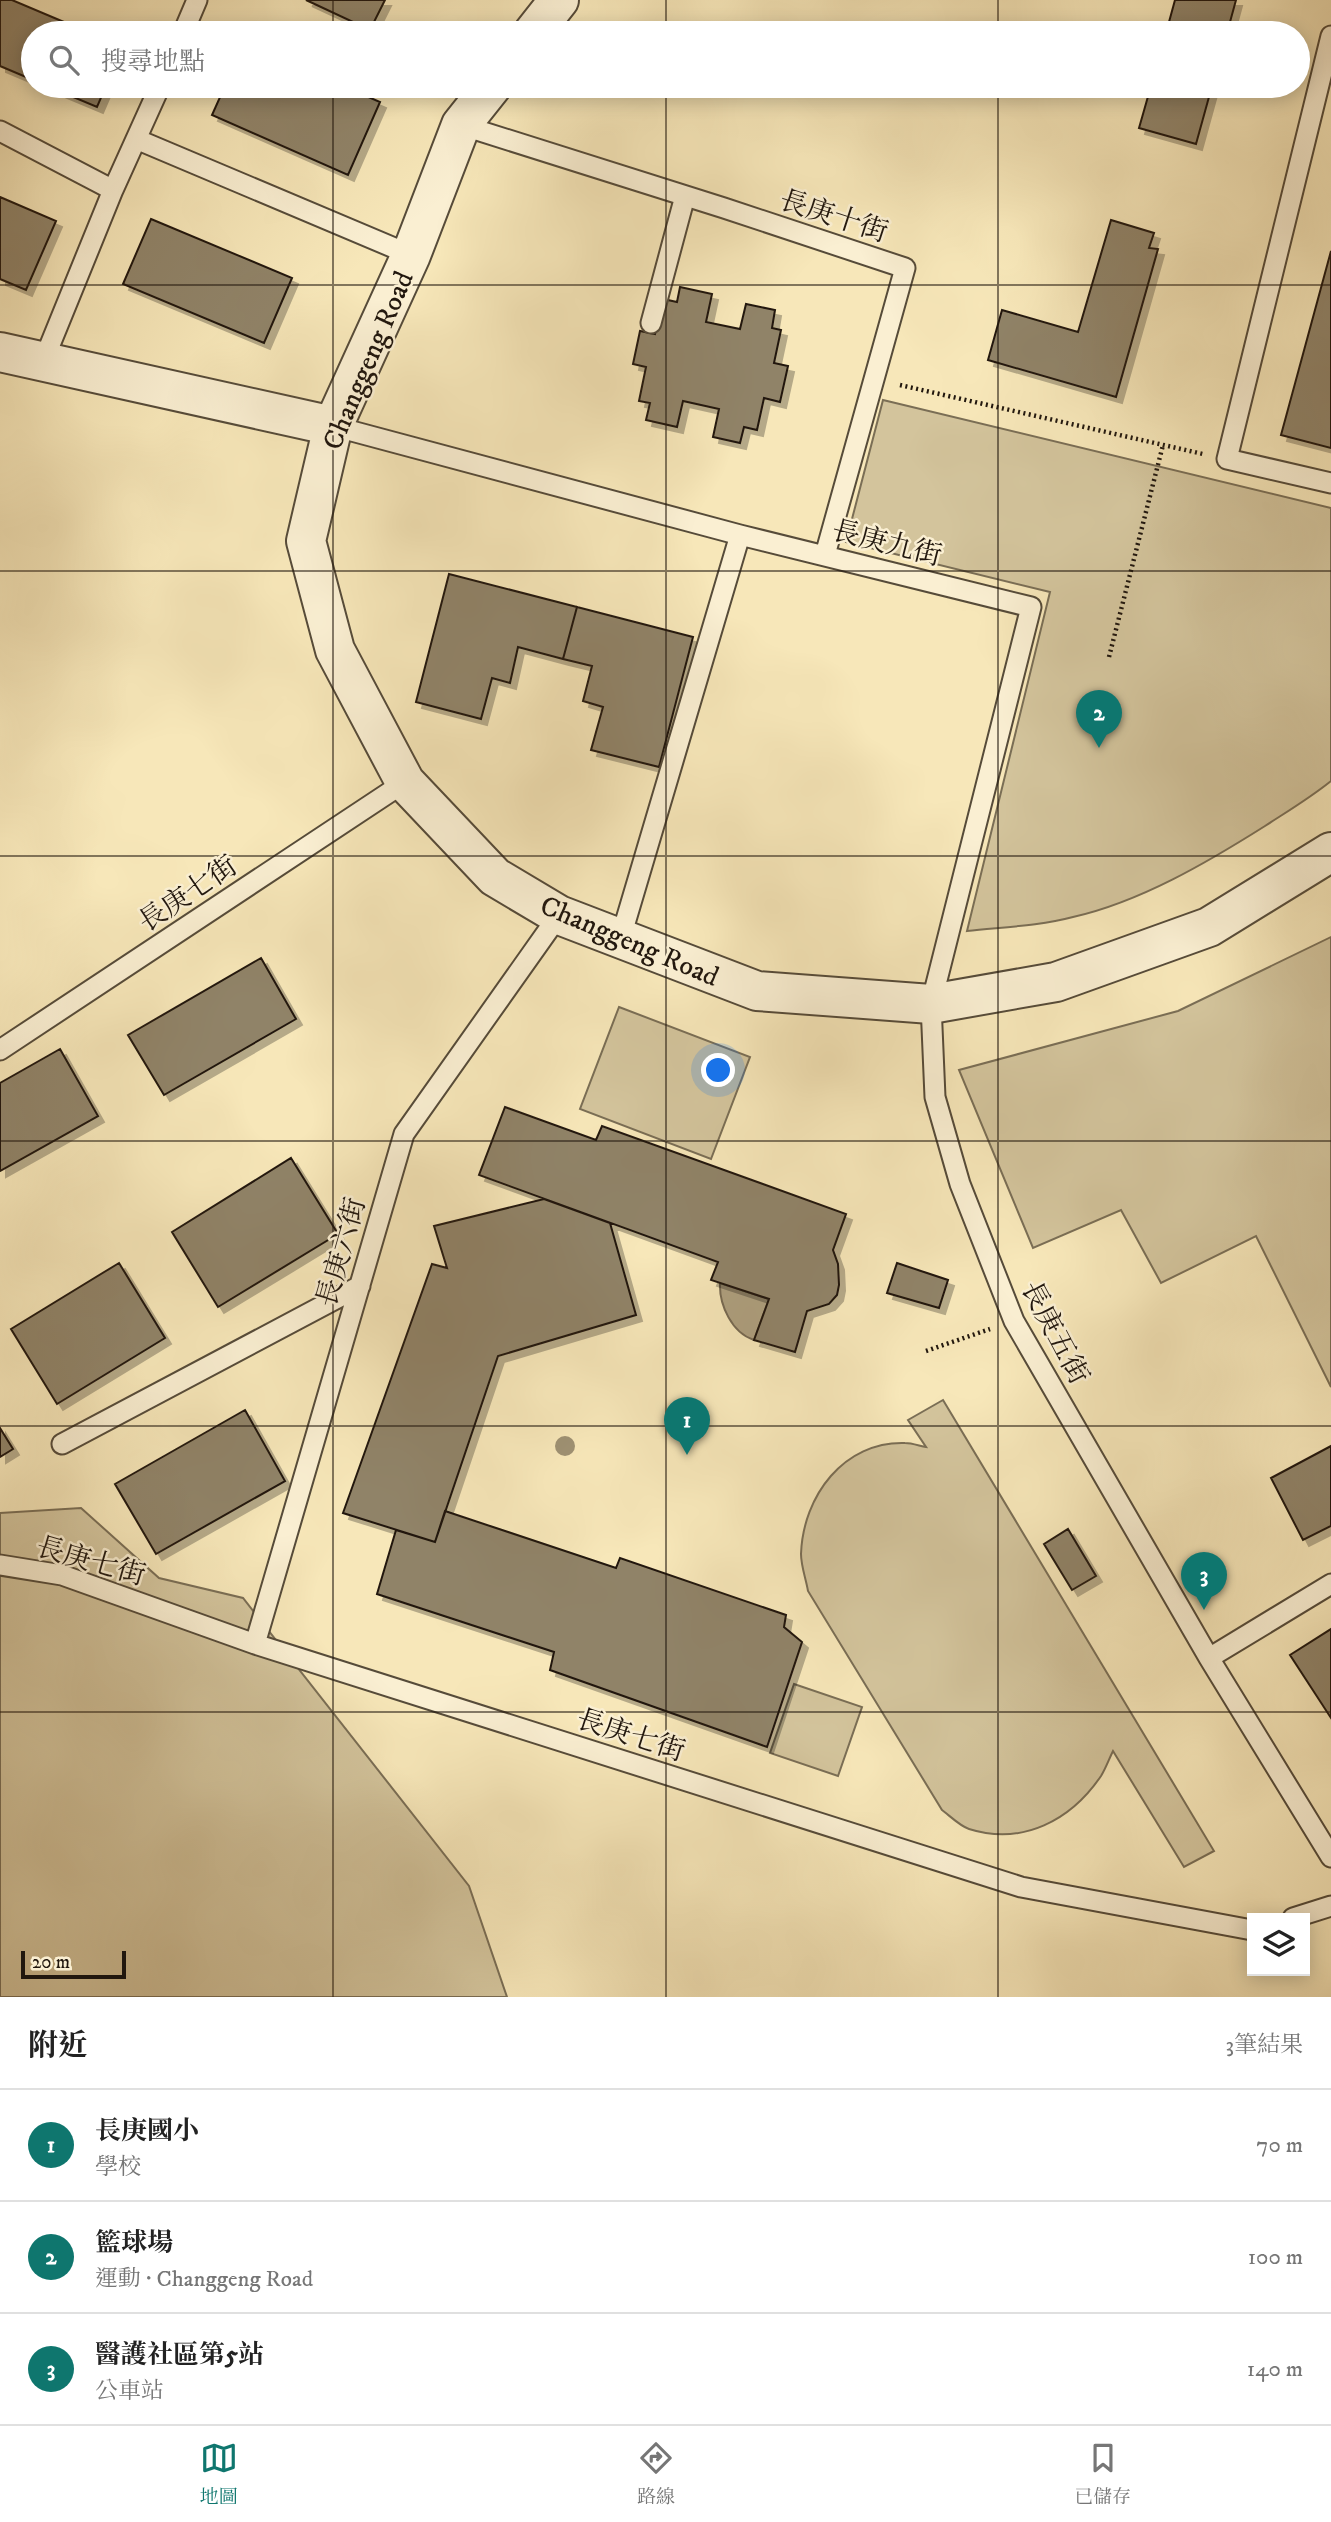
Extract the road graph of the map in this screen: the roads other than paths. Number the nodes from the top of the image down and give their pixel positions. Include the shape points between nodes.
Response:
1 (197, 0) edge
2 (559, 0) edge
3 (188, 21) edge
4 (542, 21) edge
5 (1331, 36) edge
6 (155, 98) edge
7 (482, 98) edge
8 (1322, 108) edge
9 (461, 125) junction
10 (0, 131) edge
11 (136, 139) junction
12 (113, 190) junction
13 (685, 195) junction
14 (411, 255) junction
15 (651, 323) dead end
16 (0, 352) edge
17 (43, 362) junction
18 (333, 426) junction
19 (1331, 483) edge
20 (740, 534) junction
21 (825, 555) junction
22 (405, 782) junction
23 (1331, 852) edge
24 (559, 915) junction
25 (620, 940) junction
26 (931, 1004) junction
27 (0, 1050) edge
28 (360, 1286) junction
29 (62, 1444) dead end
30 (0, 1565) edge
31 (1331, 1584) edge
32 (255, 1644) junction
33 (1209, 1658) junction
34 (1331, 1857) edge
35 (1331, 1906) edge
36 (1309, 1913) edge
37 (1247, 1929) edge

1 - 3 lane
2 - 4 street
5 - 8 lane
6 - 11 lane
7 - 9 street, Changgeng Road
8 - 19 lane via 1227,459
9 - 13 lane, 長庚十街
9 - 14 street, Changgeng Road
10 - 12 lane
11 - 12 lane
11 - 14 lane
12 - 17 lane
13 - 15 lane
13 - 21 lane, 長庚十街 via 905,268
14 - 18 street, Changgeng Road
16 - 17 street
17 - 18 street
18 - 20 lane, 長庚九街
18 - 22 street, Changgeng Road via 306,541 335,650
20 - 21 lane, 長庚九街
20 - 25 lane
21 - 26 lane, 長庚九街 via 1031,607
22 - 24 street, Changgeng Road via 495,877
22 - 27 lane, 長庚七街
23 - 26 street, Changgeng Road via 1209,927 1056,982
24 - 25 street, Changgeng Road
24 - 28 lane, 長庚六街 via 404,1134
25 - 26 street, Changgeng Road via 757,991
26 - 33 lane, 長庚五街 via 935,1097 960,1184 1014,1321
28 - 29 lane
28 - 32 lane, 長庚六街
30 - 32 lane, 長庚七街 via 62,1576
31 - 33 lane
32 - 37 lane, 長庚七街 via 1021,1887
33 - 34 lane, 長庚五街
35 - 36 lane

